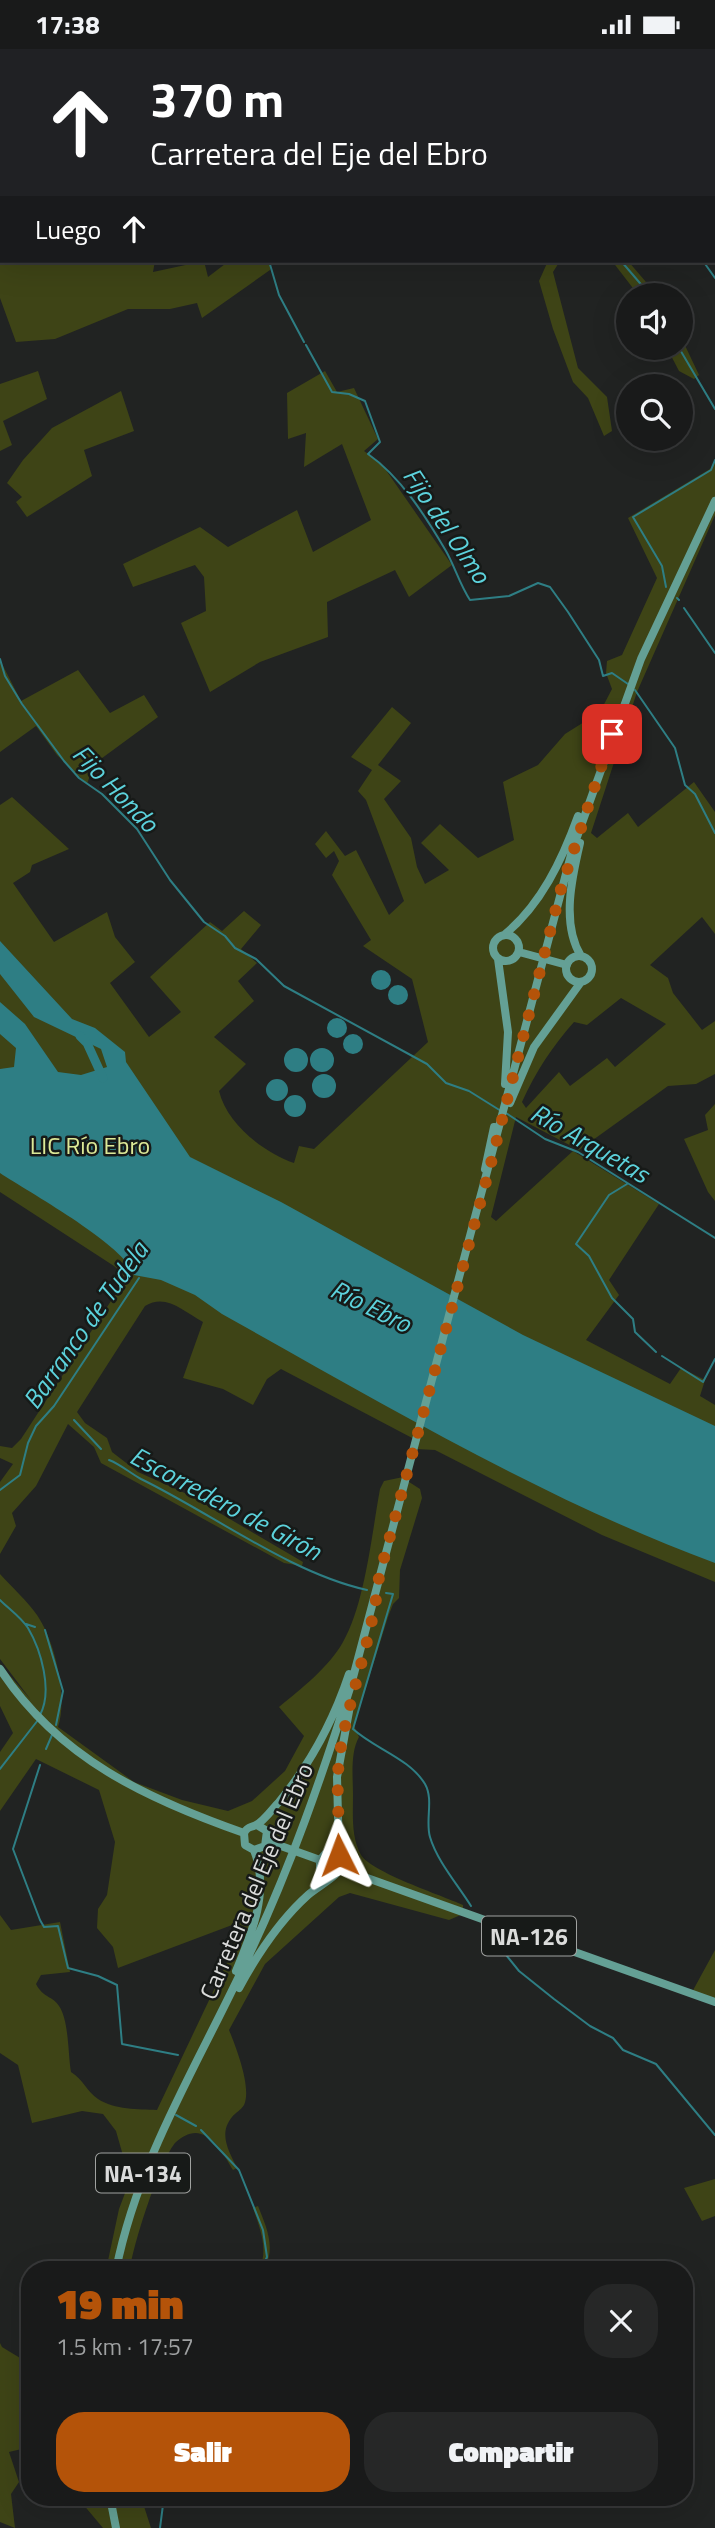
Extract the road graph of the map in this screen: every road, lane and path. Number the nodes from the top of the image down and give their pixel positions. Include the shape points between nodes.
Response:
1 (715, 501) edge
2 (621, 710) junction
3 (603, 759) junction
4 (504, 935) junction
5 (522, 953) junction
6 (581, 956) junction
7 (498, 959) junction
8 (564, 964) junction
9 (581, 982) junction
10 (491, 1163) junction
11 (481, 1195) junction
12 (379, 1577) junction
13 (368, 1620) junction
14 (0, 1669) edge
15 (257, 1825) junction
16 (244, 1833) junction
17 (271, 1843) junction
18 (254, 1850) junction
19 (339, 1855) junction
20 (315, 1859) junction
21 (342, 1869) junction
22 (330, 1877) junction
23 (715, 2002) edge
24 (208, 2040) junction
25 (185, 2082) junction
26 (119, 2261) edge
27 (112, 2506) edge
28 (116, 2528) edge

1 - 2 main road, NA-134
2 - 3 main road, NA-134
2 - 6 main road via 574,871 571,932
3 - 4 main road via 552,876
3 - 10 main road, NA-134 via 561,889
4 - 5 main road via 516,940
4 - 7 main road via 493,945
5 - 7 main road via 510,961
5 - 8 main road
6 - 8 main road
6 - 9 main road via 593,969
7 - 11 main road via 509,1053
8 - 9 main road via 569,977
9 - 10 main road via 548,1024 522,1071
10 - 11 main road, NA-134
11 - 12 main road, Carretera del Eje del Ebro / NA-134
12 - 13 main road, Carretera del Eje del Ebro / NA-134
12 - 19 main road via 340,1755 336,1795
13 - 15 main road via 324,1735 293,1784
13 - 24 main road, Carretera del Eje del Ebro / NA-134 via 327,1762 297,1842
14 - 16 main road via 32,1710 75,1751 158,1801
15 - 16 main road
15 - 17 main road via 267,1831
16 - 18 main road via 245,1845
17 - 18 main road
17 - 20 main road
18 - 25 main road via 262,1879 254,1923
19 - 20 main road via 329,1853
19 - 21 main road
20 - 22 main road via 321,1872
21 - 22 main road
21 - 23 main road, NA-126
22 - 24 main road via 268,1940
24 - 25 main road, Carretera del Eje del Ebro / NA-134
25 - 26 main road, Carretera del Eje del Ebro / NA-134 via 146,2166
27 - 28 main road

